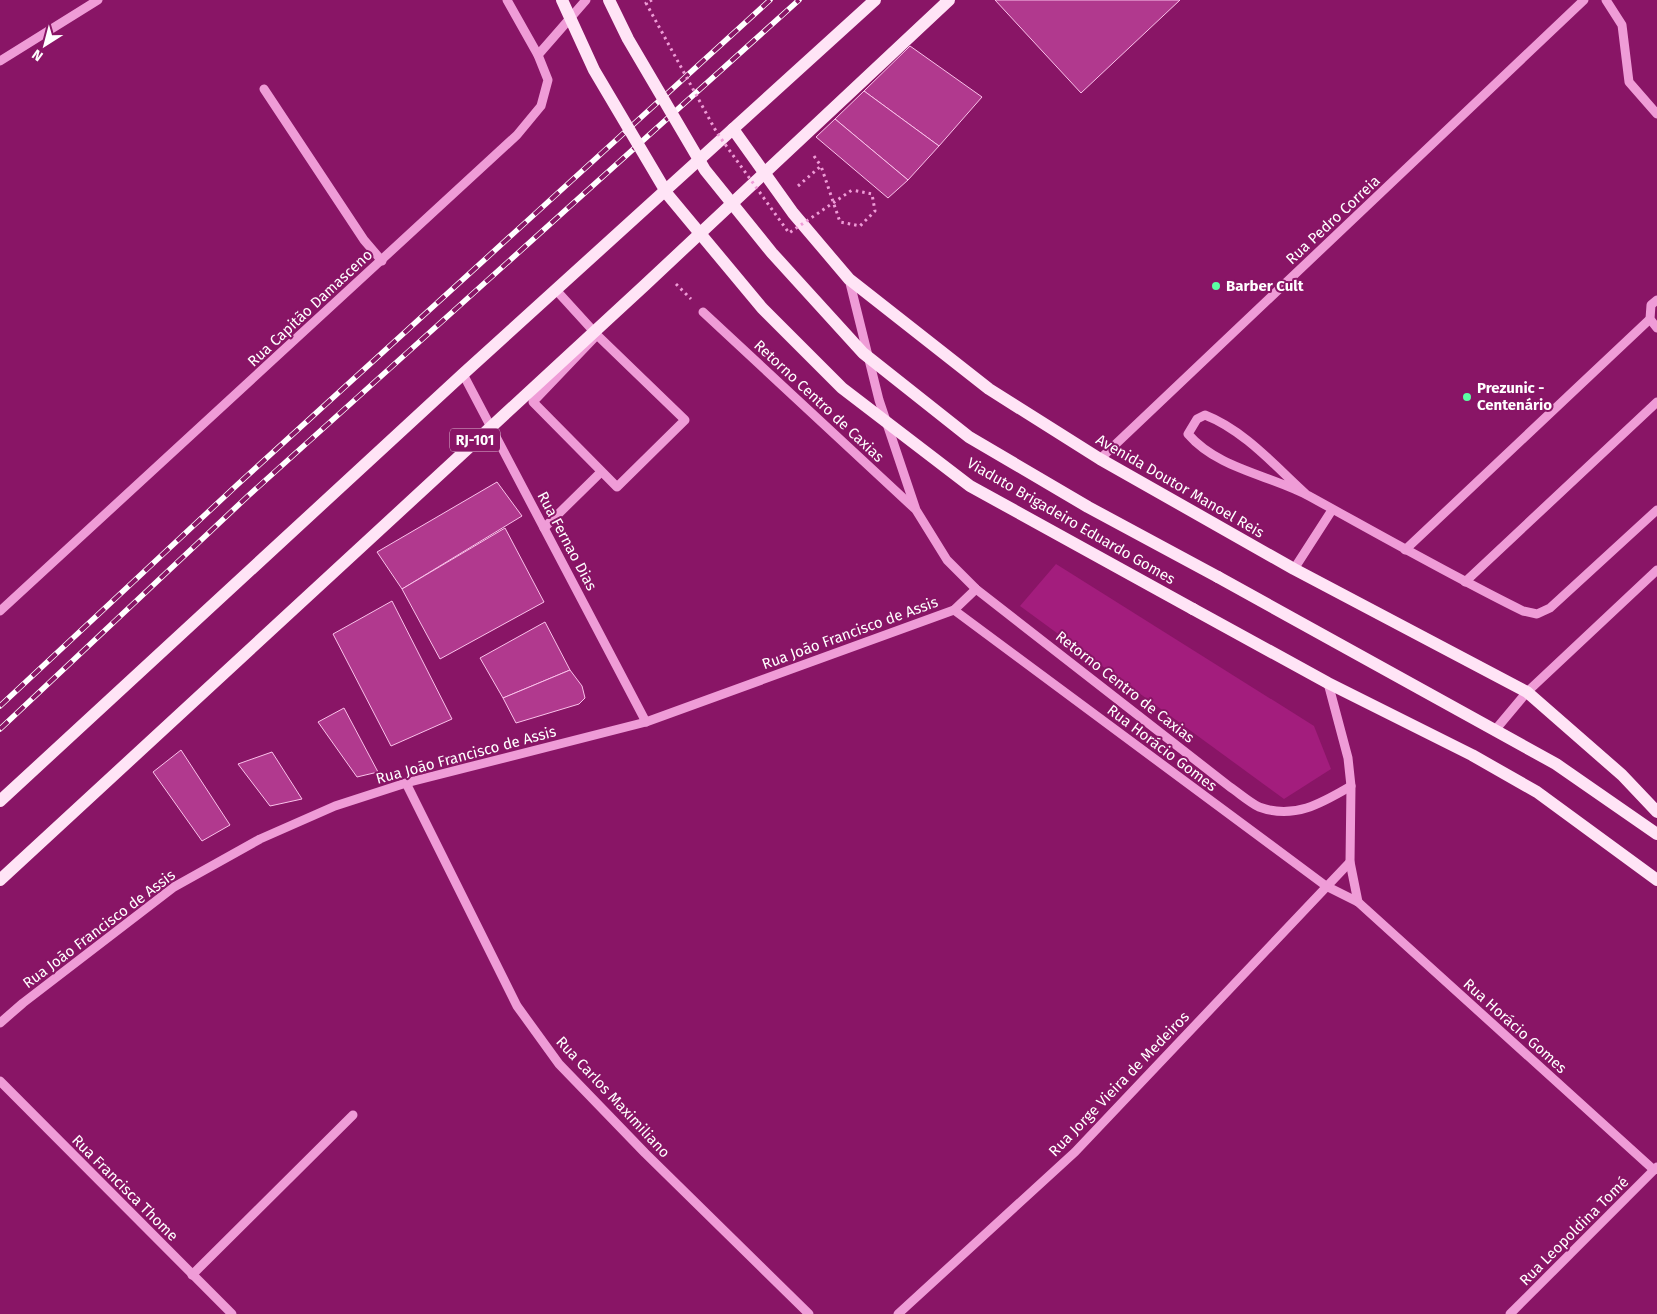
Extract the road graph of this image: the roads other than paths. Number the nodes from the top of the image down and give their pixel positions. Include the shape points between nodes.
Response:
1 (98, 0) edge
2 (507, 0) edge
3 (562, 0) edge
4 (586, 0) edge
5 (610, 0) edge
6 (875, 0) edge
7 (949, 0) edge
8 (1584, 0) edge
9 (1606, 0) edge
10 (538, 55) junction
11 (0, 61) edge
12 (264, 88) dead end
13 (1657, 114) edge
14 (733, 130) junction
15 (764, 172) junction
16 (382, 261) junction
17 (849, 279) junction
18 (556, 290) junction
19 (1657, 300) edge
20 (703, 312) road end
21 (1650, 319) junction
22 (1657, 328) edge
23 (596, 333) junction
24 (462, 374) junction
25 (1657, 402) edge
26 (490, 425) junction
27 (1100, 459) junction
28 (601, 472) junction
29 (1307, 495) junction
30 (916, 510) junction
31 (1332, 510) junction
32 (1657, 510) edge
33 (544, 528) junction
34 (1405, 550) junction
35 (1294, 570) junction
36 (1657, 570) edge
37 (1465, 582) junction
38 (976, 589) junction
39 (954, 610) junction
40 (0, 612) edge
41 (1328, 683) junction
42 (1527, 692) junction
43 (646, 722) junction
44 (1496, 729) junction
45 (406, 783) junction
46 (1351, 786) junction
47 (0, 801) edge
48 (1657, 812) edge
49 (1657, 834) edge
50 (1350, 862) junction
51 (0, 880) edge
52 (1657, 880) edge
53 (1326, 886) junction
54 (1358, 902) junction
55 (0, 1023) edge
56 (0, 1081) edge
57 (353, 1116) dead end
58 (1656, 1169) edge
59 (192, 1275) junction
60 (232, 1314) edge
61 (809, 1314) edge
62 (898, 1314) edge
63 (1510, 1314) edge

1 - 11 street
2 - 10 street, Rua Capitão Damasceno
3 - 41 main road, Viaduto Brigadeiro Eduardo Gomes, bridge via 594,70 668,195 762,308 842,388 970,486
4 - 10 street
5 - 44 main road, Viaduto Brigadeiro Eduardo Gomes, bridge via 628,39 705,170 772,253 863,353 969,437 1088,507
6 - 14 main road
7 - 15 main road, RJ-101
8 - 27 street, Rua Pedro Correia
9 - 13 street via 1622,25 1629,82
10 - 16 street, Rua Capitão Damasceno via 548,80 541,106 518,135
12 - 16 street via 364,240
14 - 15 main road, Avenida Doutor Manoel Reis
14 - 18 main road
15 - 17 main road, Avenida Doutor Manoel Reis
15 - 23 main road, RJ-101
16 - 40 street, Rua Capitão Damasceno
17 - 27 main road, Avenida Doutor Manoel Reis via 989,390
17 - 30 street, Retorno Centro de Caxias via 879,400
18 - 23 street
18 - 24 main road
19 - 21 street via 1651,305
20 - 30 street, Retorno Centro de Caxias
21 - 22 street
21 - 34 street
23 - 26 main road, RJ-101
23 - 28 street via 533,402
23 - 28 street via 685,420 618,487
24 - 26 street, Rua Fernao Dias
24 - 47 main road
25 - 37 street
26 - 33 street, Rua Fernao Dias
26 - 51 main road, RJ-101
27 - 35 main road, Avenida Doutor Manoel Reis
28 - 33 street
29 - 29 street via 1226,462 1198,445 1188,434 1196,419 1205,414 1218,420 1241,436
29 - 31 street
30 - 38 street, Retorno Centro de Caxias via 947,560
31 - 34 street
31 - 35 street
32 - 37 street via 1550,608 1537,614 1523,611
33 - 43 street, Rua Fernao Dias
34 - 37 street
35 - 42 main road, Avenida Doutor Manoel Reis
36 - 42 street
38 - 39 street, Rua Joāo Francisco de Assis
38 - 46 street, Retorno Centro de Caxias via 1259,806 1294,813 1324,802
39 - 43 street, Rua Joāo Francisco de Assis
39 - 53 street, Rua Horácio Gomes
41 - 46 street via 1348,758
41 - 52 main road via 1472,755 1537,792
42 - 44 street
42 - 48 main road, Avenida Doutor Manoel Reis via 1622,775
43 - 45 street, Rua Joāo Francisco de Assis
44 - 49 main road via 1556,764
45 - 55 street, Rua Joāo Francisco de Assis via 335,806 277,832 174,887
45 - 61 street, Rua Carlos Maximiliano via 517,1006 559,1064
46 - 50 street
50 - 53 street, Rua Jorge Vieira de Medeiros
50 - 54 street
53 - 54 street, Rua Horácio Gomes
53 - 62 street, Rua Jorge Vieira de Medeiros via 1075,1152
54 - 58 street, Rua Horácio Gomes
56 - 59 street, Rua Francisca Thome
57 - 59 street
58 - 63 street, Rua Leopoldina Tomé
59 - 60 street, Rua Francisca Thome

